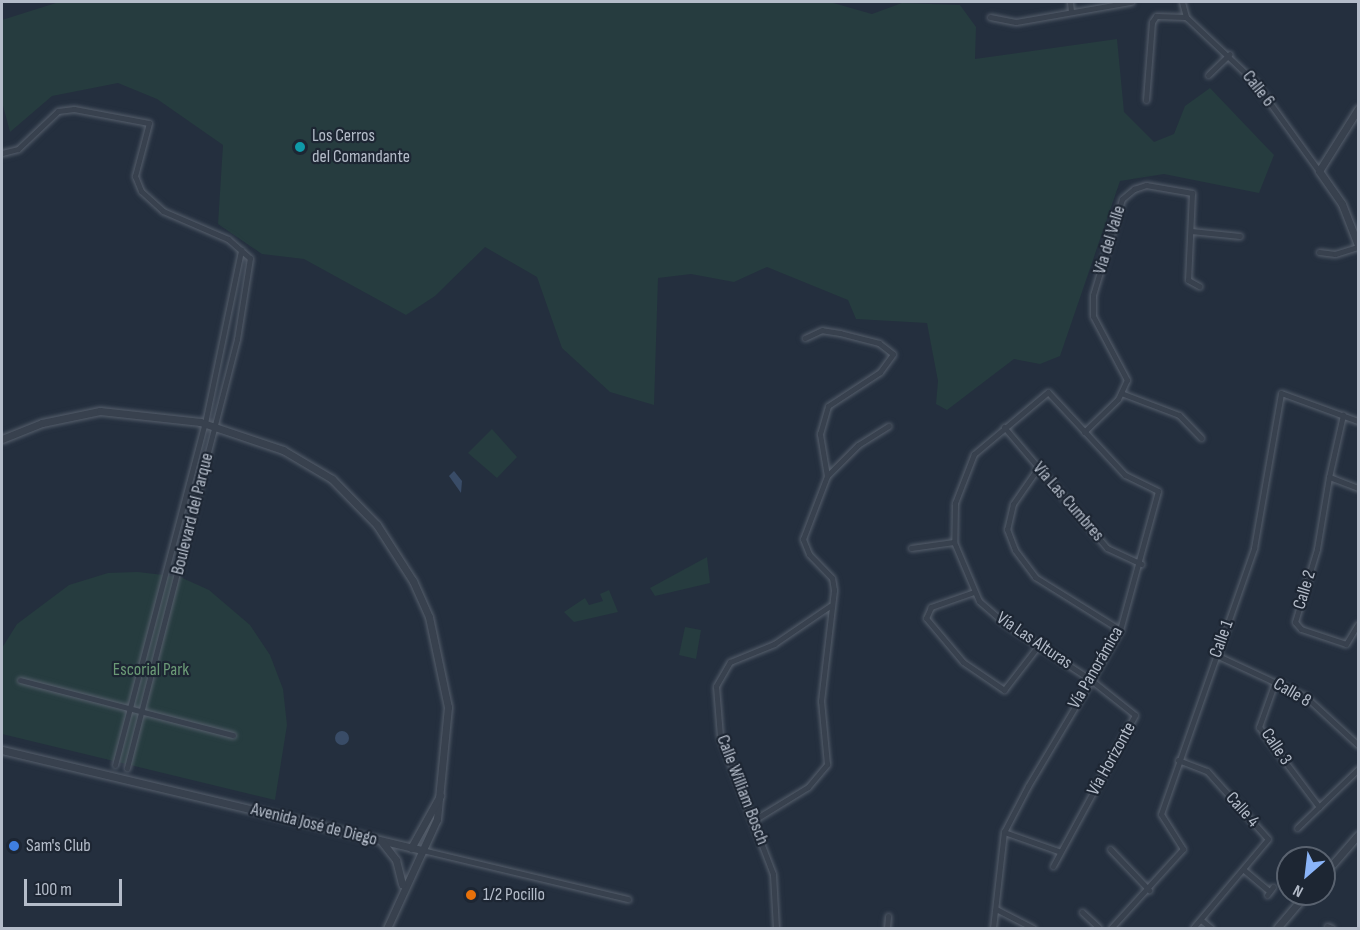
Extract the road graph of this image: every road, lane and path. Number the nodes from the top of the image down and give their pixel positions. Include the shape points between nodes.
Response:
1 (1070, 2) edge
2 (1131, 2) edge
3 (1182, 2) edge
4 (1071, 12) junction
5 (990, 17) dead end
6 (1186, 17) junction
7 (1230, 54) junction
8 (1208, 75) dead end
9 (1146, 100) dead end
10 (1359, 109) edge
11 (2, 153) edge
12 (1319, 171) junction
13 (1191, 231) junction
14 (1240, 236) dead end
15 (1359, 246) edge
16 (241, 250) junction
17 (1319, 252) dead end
18 (1199, 286) dead end
19 (806, 338) dead end
20 (1121, 393) junction
21 (1343, 416) junction
22 (1359, 422) edge
23 (205, 423) junction
24 (216, 426) junction
25 (888, 426) dead end
26 (1004, 428) junction
27 (1084, 432) junction
28 (1201, 438) dead end
29 (2, 439) edge
30 (1038, 468) junction
31 (827, 476) junction
32 (1329, 477) junction
33 (1359, 488) edge
34 (954, 542) junction
35 (911, 548) dead end
36 (1142, 564) junction
37 (974, 592) junction
38 (830, 606) junction
39 (1359, 624) edge
40 (1120, 630) junction
41 (1038, 646) junction
42 (1216, 656) junction
43 (20, 680) dead end
44 (1091, 680) junction
45 (1275, 682) junction
46 (132, 707) junction
47 (142, 710) junction
48 (233, 735) dead end
49 (1359, 745) edge
50 (2, 750) edge
51 (1178, 760) junction
52 (115, 765) dead end
53 (127, 768) dead end
54 (1359, 769) edge
55 (441, 794) junction
56 (1318, 807) junction
57 (754, 820) junction
58 (1298, 828) dead end
59 (1004, 832) junction
60 (1359, 835) edge
61 (382, 842) junction
62 (411, 848) junction
63 (1110, 849) dead end
64 (422, 850) junction
65 (1058, 851) junction
66 (1336, 860) edge
67 (1053, 866) dead end
68 (1244, 870) junction
69 (402, 886) junction
70 (1149, 890) junction
71 (1270, 891) dead end
72 (628, 898) dead end
73 (1295, 906) edge
74 (996, 909) junction
75 (1082, 912) dead end
76 (888, 916) dead end
77 (1201, 920) junction
78 (387, 928) edge
79 (776, 928) edge
80 (887, 928) edge
81 (993, 928) edge
82 (1033, 928) edge
83 (1100, 928) edge
84 (1111, 928) edge
85 (1193, 928) edge
86 (1211, 928) edge
87 (1276, 928) edge

1 - 4 street
2 - 4 street
3 - 6 street
4 - 5 street via 1018,22
6 - 7 street, Calle 6
6 - 9 street via 1156,16 1152,22
7 - 8 street
7 - 12 street, Calle 6
10 - 12 street
11 - 16 street via 18,149 58,111 74,109 149,123 135,177 141,191 163,211 228,239
12 - 15 street via 1342,204
13 - 14 street
13 - 18 street, Vía del Valle via 1188,280
13 - 20 street, Vía del Valle via 1192,193 1146,185 1122,199 1093,296 1093,316 1127,380
15 - 17 street via 1335,254
16 - 23 street, Boulevard del Parque
16 - 24 street, Boulevard del Parque via 250,258
19 - 31 street via 822,330 840,333 890,347 894,354 880,372 828,406 820,434
20 - 27 street
20 - 28 street via 1179,415
21 - 22 street, Calle 1
21 - 32 street, Calle 2
21 - 42 street, Calle 1 via 1281,393 1254,548
23 - 24 street
23 - 29 street via 100,411 42,423
23 - 46 street, Boulevard del Parque
24 - 47 street, Boulevard del Parque
24 - 55 street via 274,445 332,479 396,551 429,617 443,672 448,707
25 - 31 street via 858,444
26 - 27 street, Vía Las Alturas via 1048,392
26 - 30 street, Vía Las Cumbres
26 - 34 street, Vía Las Alturas via 974,454 962,474
27 - 36 street, Vía Panorámica via 1125,475 1158,491
30 - 36 street, Vía Las Cumbres via 1107,548
30 - 40 street via 1013,504 1007,529 1015,550 1035,577
31 - 38 street via 803,539 809,554 832,578
32 - 33 street
32 - 39 street, Calle 2 via 1317,549 1295,622 1301,629 1346,644
34 - 35 street
34 - 37 street, Vía Las Alturas
36 - 40 street, Vía Panorámica
37 - 41 street, Vía Las Alturas via 1004,623
37 - 41 street via 931,607 927,618 963,662 1004,690
38 - 57 street via 821,701 827,764 814,782
38 - 57 street, Calle William Bosch via 774,644 730,662 716,686 720,736
40 - 44 street, Vía Panorámica
41 - 44 street, Vía Las Alturas
42 - 45 street, Calle 8
42 - 51 street, Calle 1
43 - 46 street
44 - 59 street, Vía Panorámica
44 - 65 street, Vía Horizonte via 1135,715 1135,722
45 - 49 street, Calle 8 via 1306,697
45 - 56 street, Calle 3 via 1259,727
46 - 47 street
46 - 52 street, Boulevard del Parque
47 - 48 street
47 - 53 street, Boulevard del Parque
50 - 61 street, Avenida José de Diego
51 - 68 street, Calle 4 via 1207,771 1268,839
51 - 70 street, Calle 1 via 1161,814 1183,849
54 - 56 street
55 - 62 street
55 - 64 street via 437,819
56 - 58 street
57 - 79 street, Calle William Bosch via 773,874
59 - 65 street
59 - 74 street, Vía Panorámica
60 - 66 street
61 - 62 street, Avenida José de Diego
61 - 69 street via 396,860
62 - 64 street, Avenida José de Diego
63 - 70 street
64 - 69 street
64 - 72 street, Avenida José de Diego
65 - 67 street, Vía Horizonte
68 - 71 street
68 - 77 street, Calle 4
69 - 78 street
70 - 84 street, Calle 1
73 - 87 street
74 - 81 street, Vía Panorámica
74 - 82 street
75 - 83 street
76 - 80 street
77 - 85 street, Calle 4
77 - 86 street

